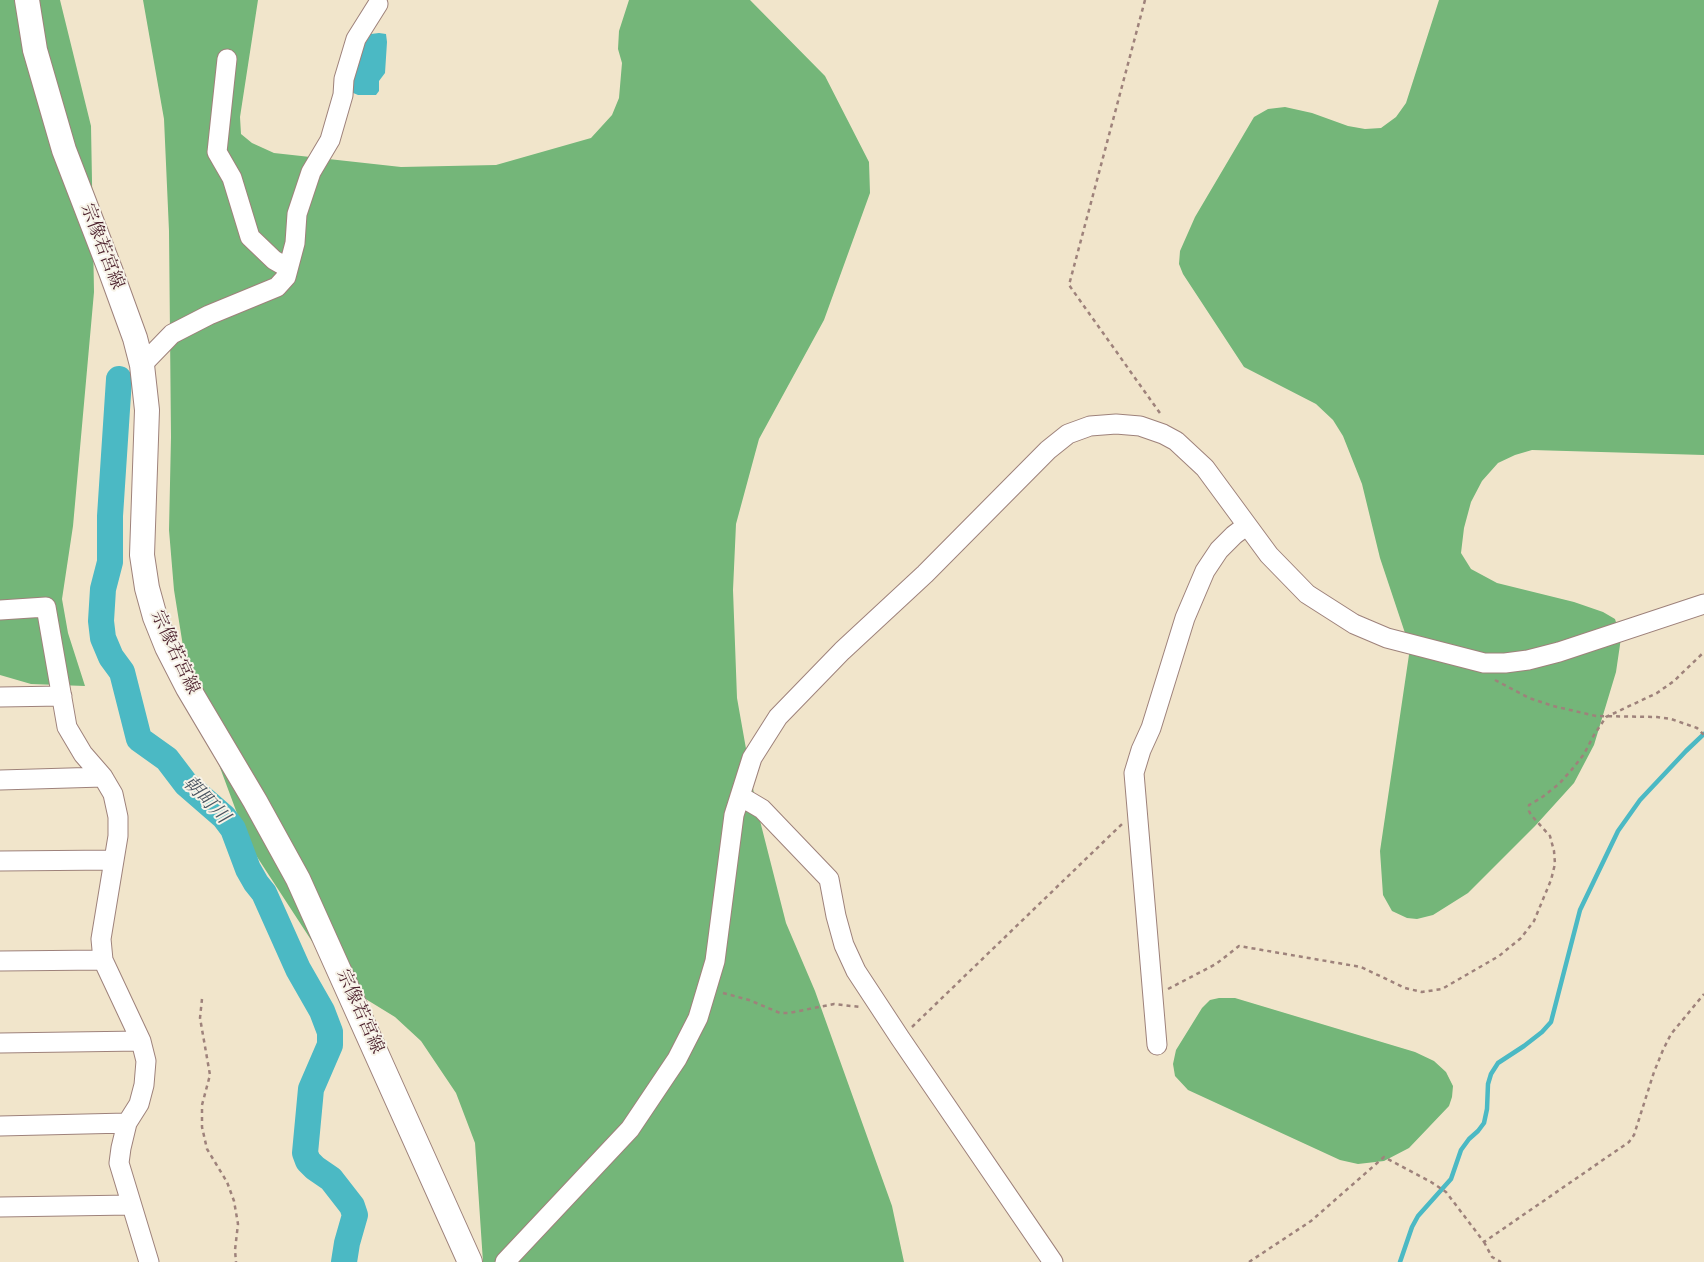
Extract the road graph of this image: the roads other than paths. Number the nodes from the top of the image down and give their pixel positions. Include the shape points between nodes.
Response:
1 (28, 0) edge
2 (378, 4) dead end
3 (226, 59) dead end
4 (288, 268) junction
5 (142, 365) junction
6 (1246, 526) junction
7 (1704, 604) edge
8 (0, 610) edge
9 (62, 696) junction
10 (0, 697) edge
11 (102, 777) junction
12 (0, 780) edge
13 (740, 796) junction
14 (114, 860) junction
15 (0, 861) edge
16 (103, 960) junction
17 (0, 961) edge
18 (141, 1041) junction
19 (0, 1043) edge
20 (1157, 1045) dead end
21 (127, 1123) junction
22 (0, 1126) edge
23 (131, 1206) junction
24 (0, 1207) edge
25 (149, 1262) edge
26 (470, 1262) edge
27 (505, 1262) edge
28 (1054, 1262) edge

1 - 5 main road, 宗像若宮線 via 35,50 64,150 112,272
2 - 4 street via 356,39 330,140 311,172 297,214 295,243
3 - 4 street via 217,152 232,178 250,236 274,260
4 - 5 street via 286,277 276,287 172,334
5 - 26 main road, 宗像若宮線 via 147,410 142,555 154,617 188,688 298,879
6 - 7 street via 1269,555 1308,594 1354,624 1387,638 1484,663 1528,660 1559,652
6 - 13 street via 1205,468 1176,441 1140,426 1116,424 1090,426 1068,434 842,651 778,717 752,758
6 - 20 street via 1219,550 1206,571 1185,618 1134,773
8 - 9 street via 46,606
9 - 10 street
9 - 11 street via 67,727
11 - 12 street
11 - 14 street via 112,794 118,817
13 - 27 street via 734,815 715,961 698,1018 677,1058 630,1129
13 - 28 street via 762,809 829,879 844,945 856,970
14 - 15 street
14 - 16 street via 102,939
16 - 17 street
16 - 18 street
18 - 19 street
18 - 21 street via 146,1061 144,1086 139,1104
21 - 22 street
21 - 23 street via 119,1163
23 - 24 street
23 - 25 street

